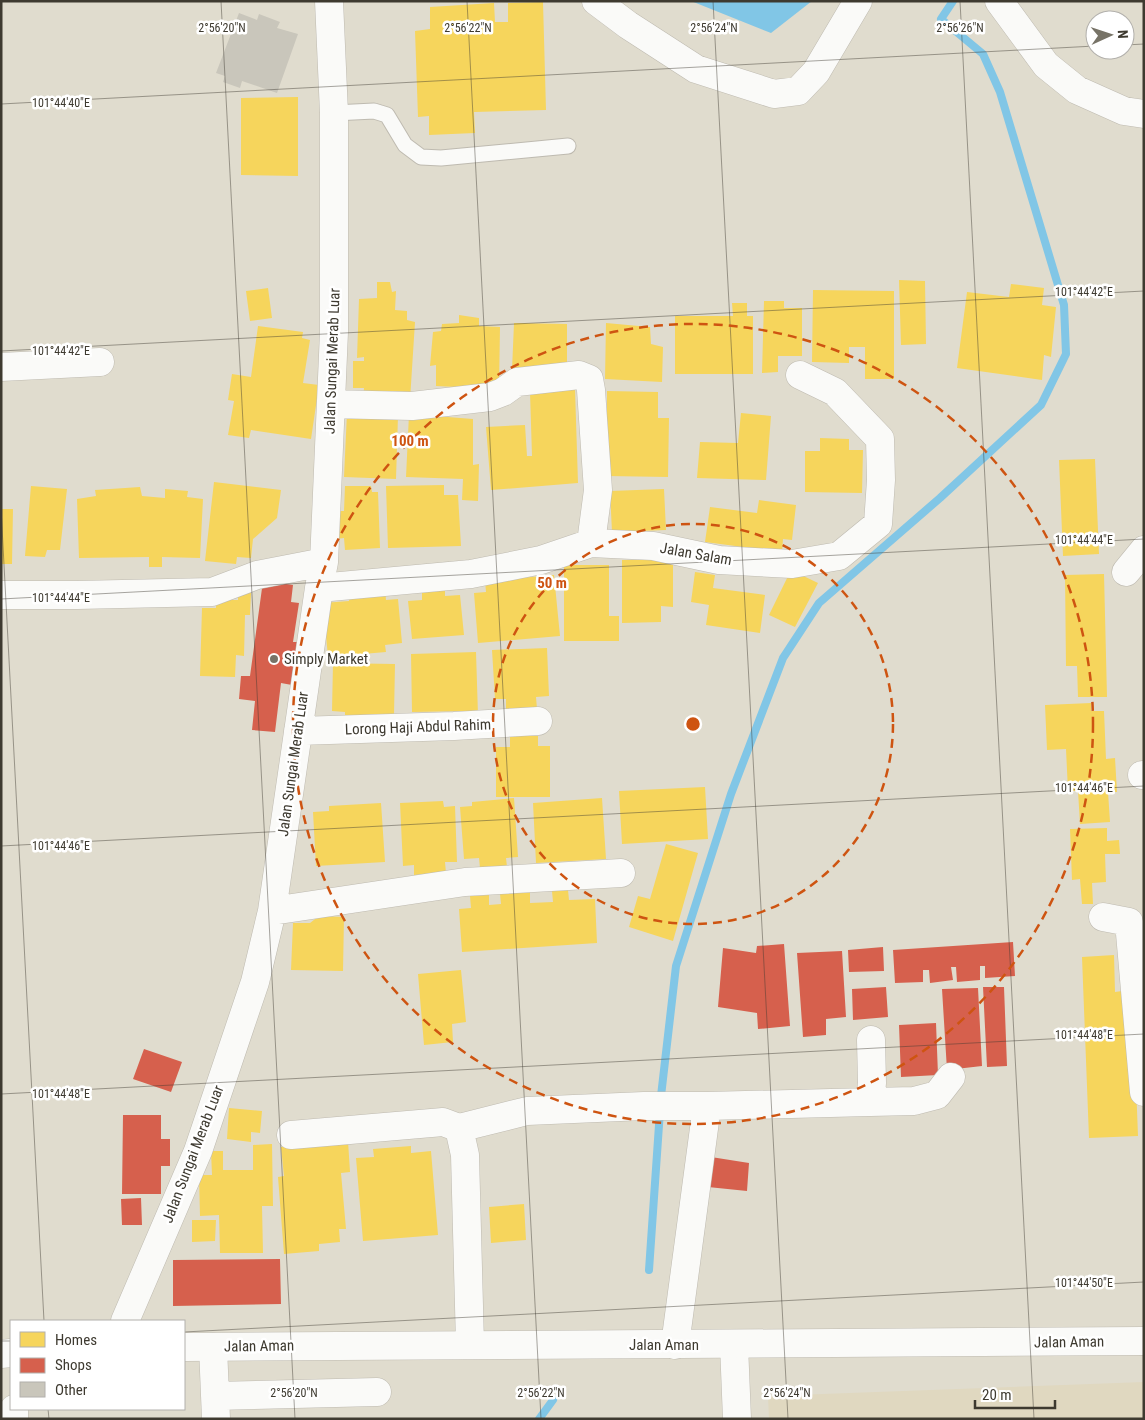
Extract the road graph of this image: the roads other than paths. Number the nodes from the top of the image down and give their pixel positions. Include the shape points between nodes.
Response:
1 (328, 1) edge
2 (596, 1) edge
3 (858, 1) edge
4 (999, 1) edge
5 (334, 113) junction
6 (1144, 114) edge
7 (568, 146) dead end
8 (100, 362) dead end
9 (1, 367) edge
10 (800, 375) dead end
11 (331, 404) junction
12 (591, 543) junction
13 (1144, 550) edge
14 (1126, 572) dead end
15 (322, 575) junction
16 (1, 595) edge
17 (538, 720) dead end
18 (298, 731) junction
19 (621, 873) dead end
20 (272, 911) junction
21 (1104, 917) dead end
22 (872, 1040) dead end
23 (950, 1077) dead end
24 (1144, 1092) edge
25 (870, 1102) junction
26 (707, 1106) junction
27 (459, 1128) junction
28 (290, 1134) dead end
29 (125, 1320) edge
30 (1144, 1341) edge
31 (470, 1344) junction
32 (675, 1345) junction
33 (734, 1345) junction
34 (185, 1347) edge
35 (213, 1347) junction
36 (377, 1392) dead end
37 (216, 1408) edge
38 (737, 1419) edge

1 - 5 street, Jalan Sungai Merab Luar
2 - 3 street via 696,69 774,94 798,91 816,72
4 - 6 street via 1046,65 1077,90 1124,112
5 - 7 lane via 374,111 387,115 405,145 421,157
5 - 11 street, Jalan Sungai Merab Luar
8 - 9 street
10 - 12 street, Jalan Salam via 835,392 880,439 878,524 839,556 792,564 719,560 653,546
11 - 12 street via 412,406 490,397 518,382 579,375 589,379 598,490
11 - 15 street, Jalan Sungai Merab Luar
12 - 15 street, Jalan Salam via 540,560 471,574
13 - 14 street
15 - 16 street, Jalan Salam via 257,575 212,592
15 - 18 street, Jalan Sungai Merab Luar
17 - 18 street, Lorong Haji Abdul Rahim
18 - 20 street, Jalan Sungai Merab Luar
19 - 20 street via 465,882
20 - 29 street, Jalan Sungai Merab Luar via 255,982 198,1151
21 - 24 street via 1129,922
22 - 25 street
23 - 25 street via 937,1095 914,1100
25 - 26 street
26 - 27 street via 527,1111
26 - 32 street
27 - 28 street via 443,1122
27 - 31 street via 465,1155
30 - 33 street, Jalan Aman
31 - 32 street, Jalan Aman
31 - 35 street, Jalan Aman
32 - 33 street, Jalan Aman
33 - 38 street
34 - 35 street, Jalan Aman
35 - 37 street
36 - 37 street

